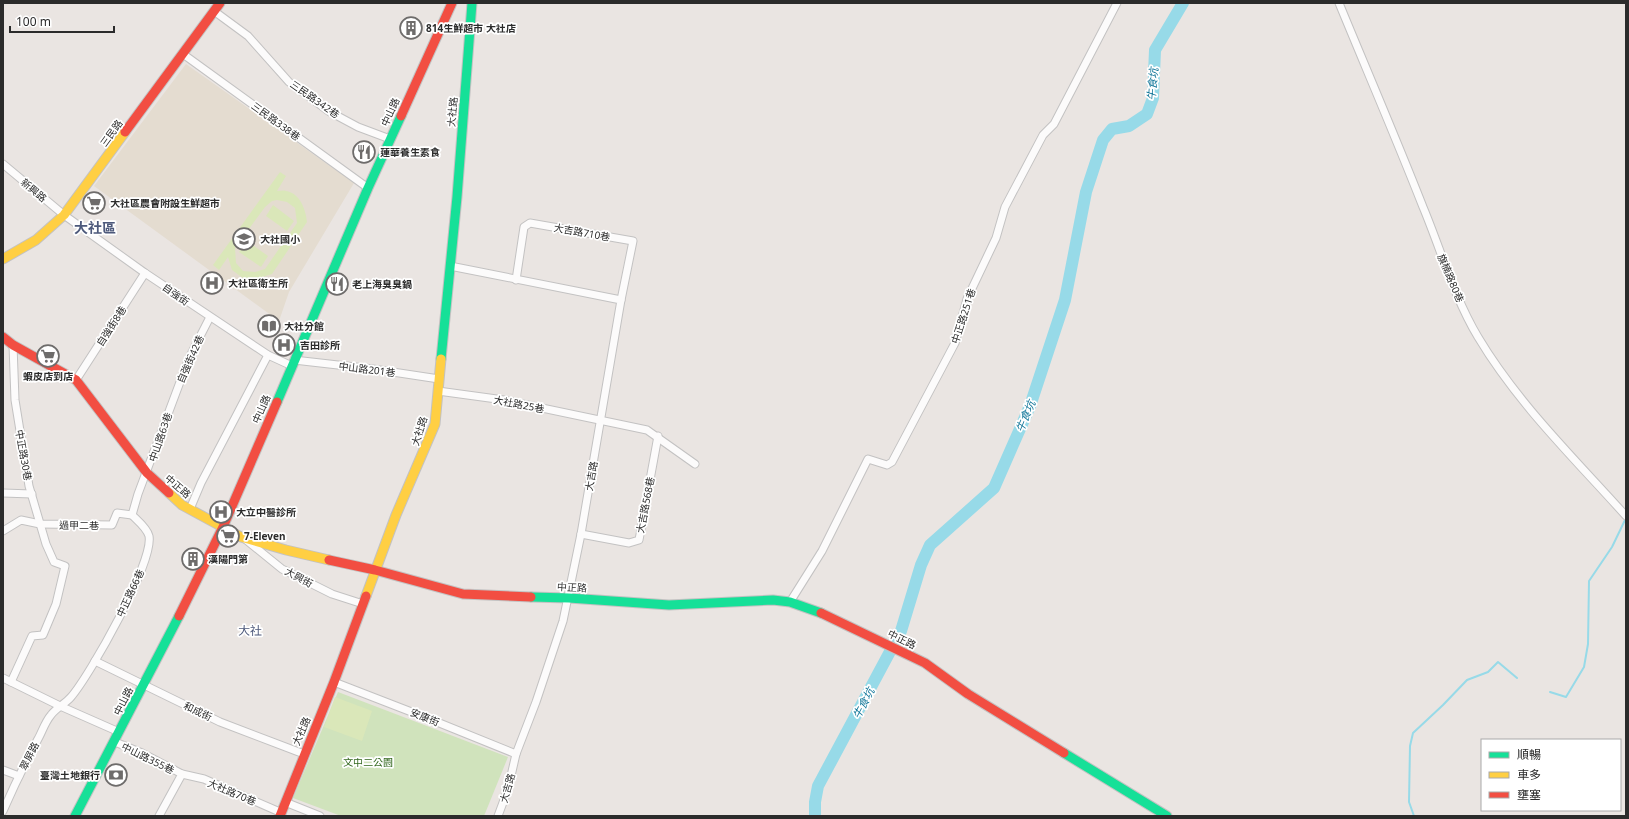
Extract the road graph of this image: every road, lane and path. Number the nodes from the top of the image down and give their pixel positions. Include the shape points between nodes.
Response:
1 (220, 3) edge
2 (452, 3) edge
3 (472, 3) edge
4 (1117, 3) edge
5 (1339, 3) edge
6 (214, 11) junction
7 (183, 54) junction
8 (390, 138) junction
9 (3, 164) edge
10 (368, 188) junction
11 (64, 215) junction
12 (3, 259) edge
13 (450, 266) junction
14 (145, 273) junction
15 (516, 280) junction
16 (621, 300) junction
17 (210, 317) junction
18 (3, 337) edge
19 (12, 345) junction
20 (268, 355) junction
21 (293, 363) junction
22 (76, 380) junction
23 (439, 380) junction
24 (438, 391) junction
25 (172, 401) joint
26 (600, 420) junction
27 (658, 436) junction
28 (695, 464) dead end
29 (147, 473) junction
30 (3, 492) edge
31 (32, 494) junction
32 (190, 509) junction
33 (132, 515) junction
34 (1626, 516) edge
35 (40, 524) junction
36 (223, 527) junction
37 (3, 531) edge
38 (580, 534) junction
39 (241, 537) junction
40 (375, 570) junction
41 (569, 598) junction
42 (790, 602) junction
43 (363, 604) junction
44 (95, 661) junction
45 (3, 678) edge
46 (11, 682) junction
47 (334, 682) junction
48 (143, 685) junction
49 (60, 706) junction
50 (120, 732) junction
51 (115, 742) junction
52 (304, 754) junction
53 (516, 754) junction
54 (3, 770) edge
55 (182, 774) junction
56 (18, 776) junction
57 (286, 802) junction
58 (3, 811) edge
59 (281, 814) edge
60 (75, 816) edge
61 (159, 816) edge
62 (320, 816) edge
63 (498, 816) edge
64 (1167, 816) edge

1 - 6 street, 三民路
2 - 8 street, 中山路
3 - 13 street, 大社路
4 - 42 street, 中正路251巷 via 1054,124 1043,135 1005,207 996,238 966,298 955,344 892,462 887,465 868,459 822,551
5 - 34 street, 旗楠路80巷 via 1452,280 1478,337 1504,376 1560,444
6 - 7 street, 三民路
6 - 8 street, 三民路342巷 via 248,36 289,82 330,112 358,127
7 - 10 street, 三民路338巷
7 - 11 street, 三民路
8 - 10 street, 中山路
9 - 11 street, 新興路
10 - 21 street, 中山路
11 - 12 street, 三民路 via 36,240
11 - 14 street, 自強街
13 - 15 street
13 - 23 street, 大社路
14 - 17 street, 自強街
14 - 22 street, 自強街8巷
15 - 16 street
15 - 16 street, 大吉路710巷 via 524,227 530,223 633,241
16 - 26 street, 大吉路
17 - 20 street, 自強街
17 - 25 street, 自強街42巷 via 189,358
18 - 19 street, 中正路
19 - 22 street, 中正路
19 - 31 street, 中正路30巷 via 15,400
20 - 21 street, 自強街
20 - 32 street
21 - 23 street, 中山路201巷 via 373,370
21 - 36 street, 中山路
22 - 29 street, 中正路
23 - 24 street, 大社路
24 - 26 street, 大社路25巷 via 504,400
24 - 40 street, 大社路 via 435,424
25 - 29 street, 中山路63巷
26 - 27 street, 大社路25巷 via 648,430
26 - 38 street, 大吉路
27 - 28 street, 大社路25巷
27 - 38 street, 大吉路568巷 via 639,540 629,542
29 - 32 street, 中正路 via 182,505
29 - 33 street
30 - 31 street
31 - 35 street, 中正路30巷
32 - 36 street, 中正路
33 - 35 street, 過甲二巷 via 117,513 112,525
33 - 44 street, 中正路66巷 via 149,536 148,549 121,615
35 - 37 street via 20,520
35 - 46 street, 中正路30巷 via 54,562 65,566 56,604 43,635 32,636
36 - 39 street, 中正路
36 - 48 street, 中山路
38 - 41 street, 大吉路
39 - 40 street, 中正路
39 - 43 street, 大興街 via 282,569 332,594
40 - 41 street, 中正路 via 463,594
40 - 43 street, 大社路
41 - 42 street, 中正路 via 669,605 773,600
41 - 53 street, 大吉路 via 559,639
42 - 64 street, 中正路 via 833,618 925,663 968,694
43 - 47 street, 大社路
44 - 48 street, 和成街
44 - 49 street, 中正路66巷 via 71,697
45 - 46 street
46 - 49 street
47 - 52 street, 大社路
47 - 53 street, 安康街
48 - 50 street, 中山路
48 - 52 street, 和成街 via 220,722
49 - 50 street
49 - 56 street, 翠屏路 via 51,715
50 - 51 street, 中山路
51 - 55 street, 中山路355巷
51 - 60 street, 中山路
52 - 57 street, 大社路
53 - 63 street, 大吉路 via 508,789
54 - 56 street
55 - 59 street, 大社路70巷 via 204,779
55 - 61 street
56 - 58 street, 翠屏路
57 - 59 street, 大社路
57 - 62 street

